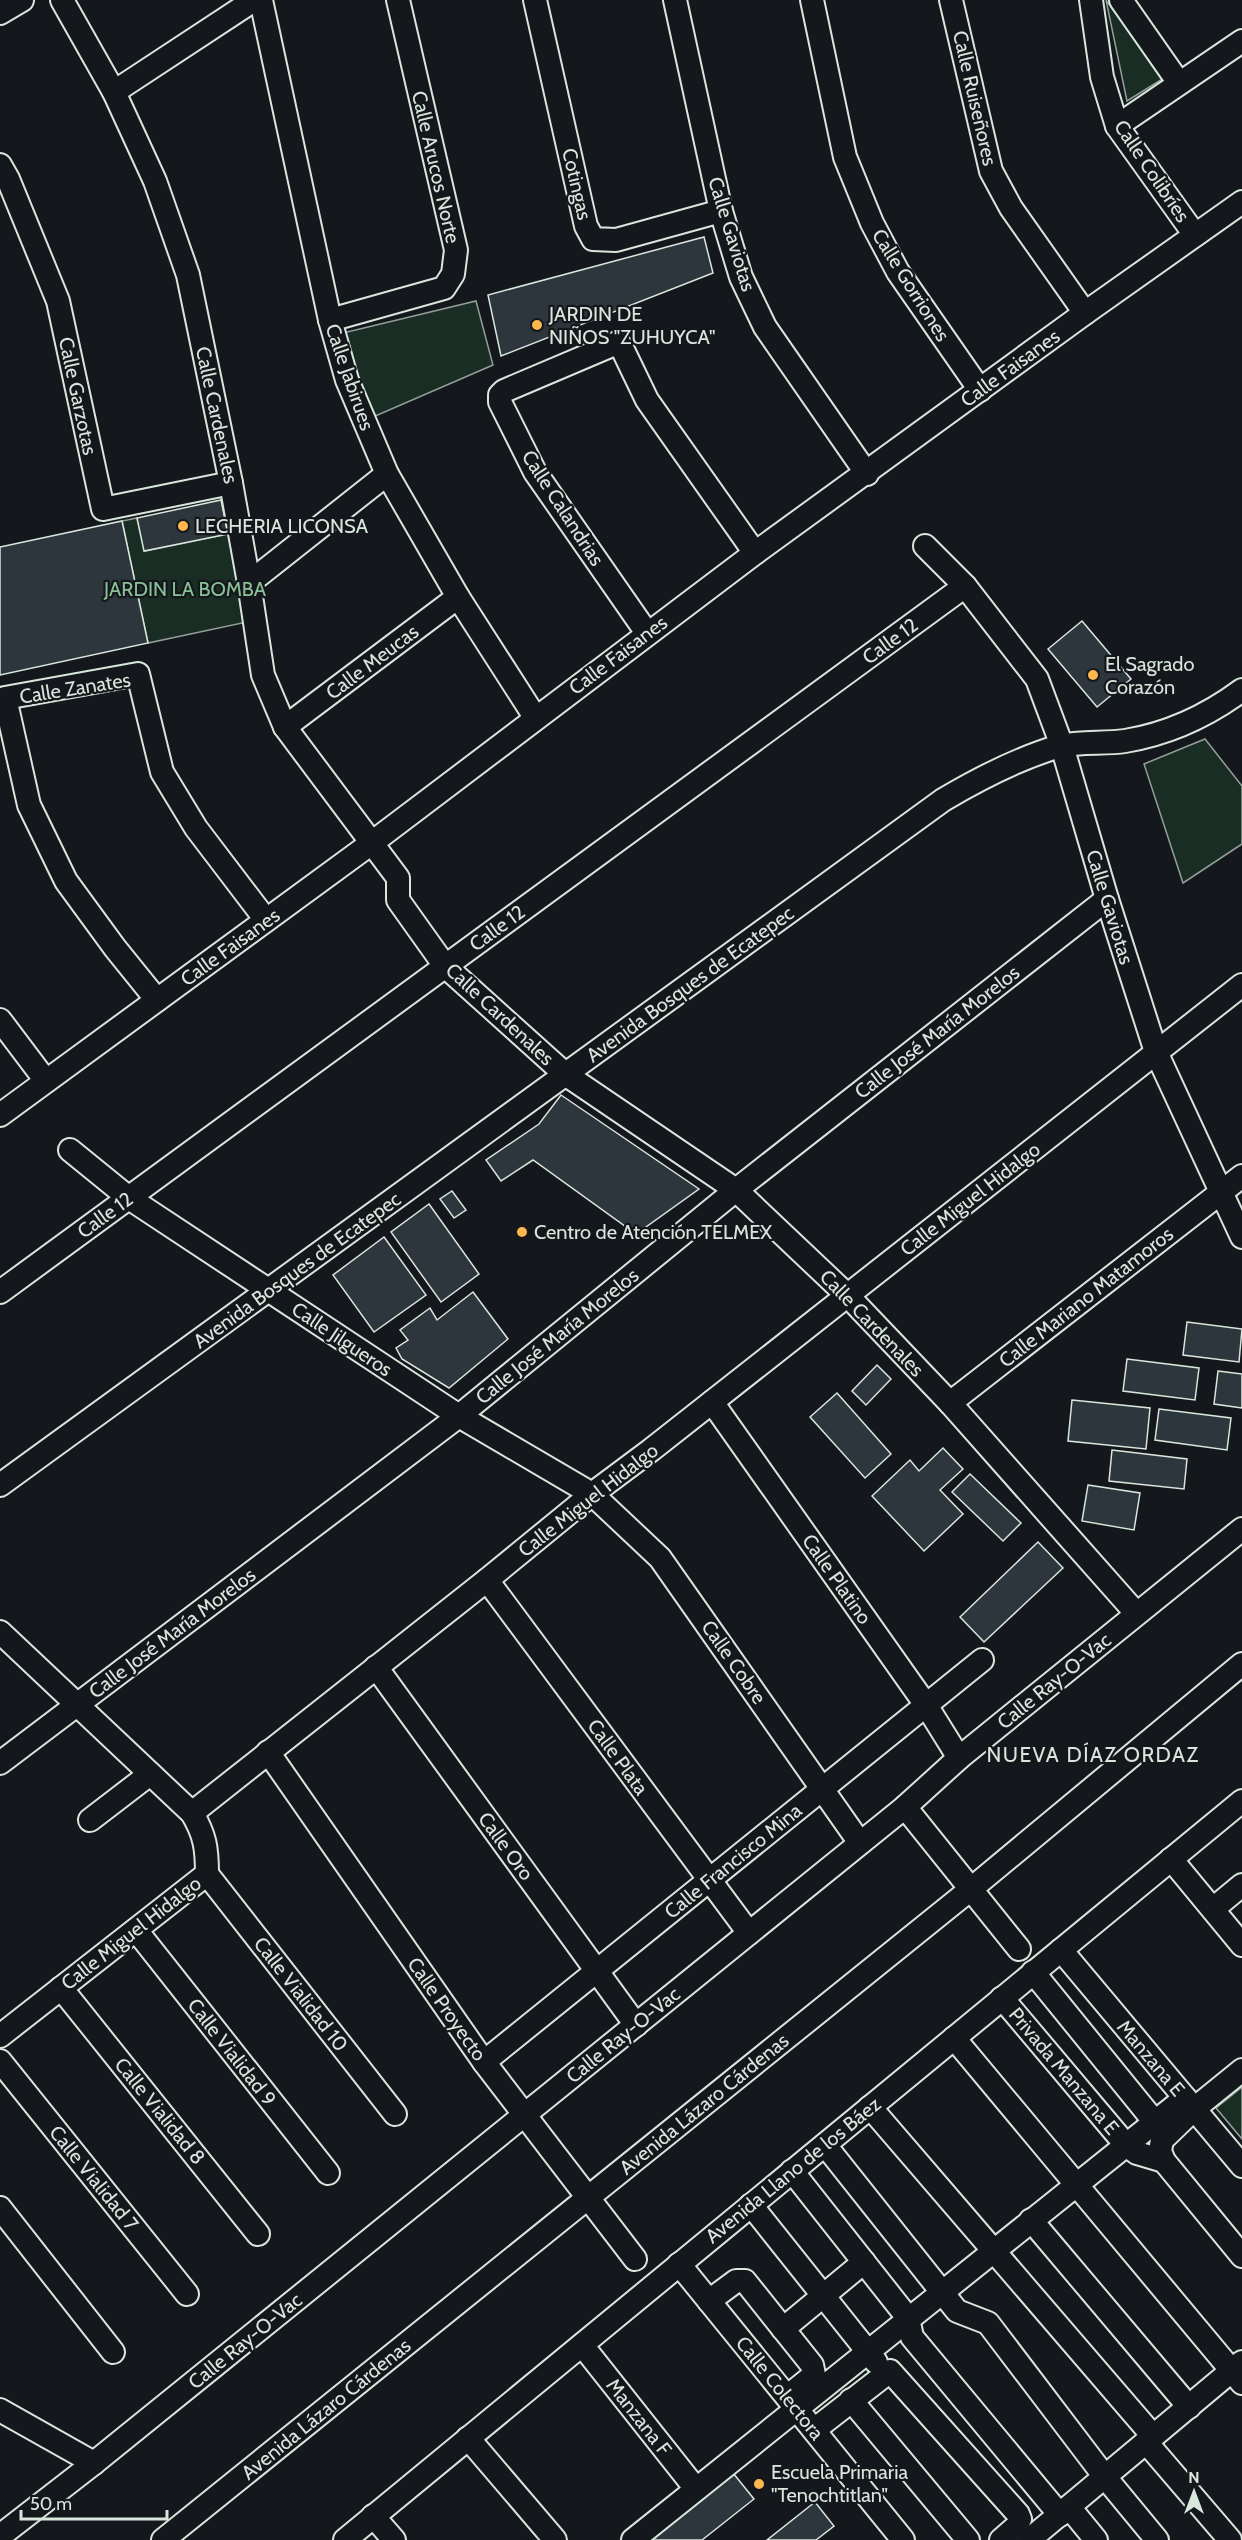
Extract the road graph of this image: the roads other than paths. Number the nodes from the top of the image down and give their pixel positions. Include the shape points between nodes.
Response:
1 (22, 0) edge
2 (62, 0) edge
3 (254, 0) edge
4 (261, 0) edge
5 (398, 0) edge
6 (535, 0) edge
7 (675, 0) edge
8 (812, 0) edge
9 (951, 0) edge
10 (1091, 0) edge
11 (1120, 0) edge
12 (0, 13) edge
13 (1242, 41) edge
14 (1179, 83) junction
15 (114, 92) junction
16 (1117, 126) junction
17 (0, 165) edge
18 (1242, 202) edge
19 (721, 211) junction
20 (1195, 235) junction
21 (1085, 313) junction
22 (330, 320) junction
23 (980, 390) junction
24 (387, 474) junction
25 (867, 474) junction
26 (231, 483) junction
27 (925, 546) dead end
28 (755, 553) junction
29 (249, 583) junction
30 (965, 586) junction
31 (459, 597) junction
32 (647, 633) junction
33 (1242, 690) edge
34 (535, 717) junction
35 (285, 727) junction
36 (1062, 746) junction
37 (372, 842) junction
38 (1107, 899) junction
39 (266, 920) junction
40 (445, 966) junction
41 (1242, 985) edge
42 (157, 1000) junction
43 (0, 1020) edge
44 (1156, 1052) junction
45 (565, 1074) junction
46 (46, 1082) junction
47 (0, 1115) edge
48 (70, 1150) dead end
49 (1242, 1176) edge
50 (736, 1190) junction
51 (1222, 1192) junction
52 (129, 1198) junction
53 (1242, 1236) edge
54 (269, 1290) junction
55 (0, 1292) edge
56 (848, 1296) junction
57 (712, 1402) junction
58 (950, 1403) junction
59 (459, 1416) junction
60 (0, 1485) edge
61 (592, 1494) junction
62 (1242, 1529) edge
63 (487, 1580) junction
64 (1136, 1613) junction
65 (0, 1632) edge
66 (982, 1660) dead end
67 (1242, 1664) edge
68 (376, 1667) junction
69 (77, 1705) junction
70 (926, 1705) junction
71 (268, 1752) junction
72 (959, 1758) junction
73 (0, 1763) edge
74 (150, 1774) junction
75 (823, 1788) junction
76 (1242, 1801) edge
77 (905, 1807) junction
78 (192, 1813) junction
79 (90, 1820) dead end
80 (860, 1843) junction
81 (1171, 1859) junction
82 (207, 1874) junction
83 (708, 1880) junction
84 (1242, 1885) edge
85 (971, 1889) junction
86 (1213, 1909) junction
87 (136, 1930) junction
88 (749, 1933) junction
89 (1242, 1945) edge
90 (1019, 1949) dead end
91 (1061, 1950) junction
92 (596, 1971) junction
93 (1033, 1972) junction
94 (61, 1988) junction
95 (1002, 1998) junction
96 (636, 2025) junction
97 (0, 2036) edge
98 (954, 2038) junction
99 (0, 2061) edge
100 (484, 2061) junction
101 (1242, 2070) edge
102 (1190, 2103) junction
103 (870, 2107) junction
104 (395, 2114) dead end
105 (524, 2116) junction
106 (1154, 2121) junction
107 (825, 2145) junction
108 (1126, 2145) junction
109 (1164, 2161) junction
110 (1242, 2166) edge
111 (792, 2171) junction
112 (328, 2173) dead end
113 (1076, 2185) junction
114 (589, 2198) junction
115 (751, 2205) junction
116 (0, 2208) edge
117 (1031, 2220) junction
118 (258, 2234) dead end
119 (994, 2250) junction
120 (1242, 2256) edge
121 (635, 2259) dead end
122 (864, 2262) junction
123 (680, 2264) junction
124 (942, 2291) junction
125 (187, 2294) dead end
126 (823, 2295) junction
127 (710, 2301) junction
128 (908, 2318) junction
129 (783, 2329) junction
130 (582, 2345) junction
131 (867, 2351) junction
132 (113, 2352) dead end
133 (1239, 2372) edge
134 (885, 2373) junction
135 (818, 2381) junction
136 (791, 2402) junction
137 (845, 2404) junction
138 (1189, 2407) junction
139 (0, 2410) edge
140 (814, 2430) junction
141 (468, 2438) junction
142 (1150, 2439) junction
143 (94, 2463) junction
144 (1105, 2477) junction
145 (696, 2489) junction
146 (1064, 2511) junction
147 (373, 2516) junction
148 (0, 2536) edge
149 (163, 2540) edge
150 (345, 2540) edge
151 (394, 2540) edge
152 (555, 2540) edge
153 (633, 2540) edge
154 (903, 2540) edge
155 (968, 2540) edge
156 (1001, 2540) edge
157 (1029, 2540) edge
158 (1096, 2540) edge
159 (1157, 2540) edge
160 (1230, 2540) edge

1 - 12 street
2 - 15 street, Calle Cardenales
3 - 15 street
4 - 22 street, Calle Jabirues
5 - 22 street, Calle Arucos Norte via 456,250 453,274 444,288
6 - 19 street, Cotingas via 586,226 593,239 616,240
7 - 19 street, Calle Gaviotas
8 - 23 street, Calle Gorriones via 845,157 872,223 898,272
9 - 21 street, Calle Ruiseñores via 991,171 1011,208
10 - 16 street, Calle Colibríes via 1102,76
11 - 14 street
13 - 14 street
14 - 16 street
15 - 26 street, Calle Cardenales via 155,182 188,275
16 - 20 street, Calle Colibríes
17 - 26 street, Calle Garzotas via 58,301 103,509
18 - 20 street, Calle Faisanes
19 - 25 street, Calle Gaviotas via 741,277 765,327
20 - 21 street, Calle Faisanes
21 - 23 street, Calle Faisanes
22 - 24 street, Calle Jabirues via 347,380
23 - 25 street, Calle Faisanes
24 - 29 street
24 - 31 street, Calle Jabirues
25 - 28 street, Calle Faisanes
26 - 29 street, Calle Cardenales
27 - 30 street, Calle Gaviotas
28 - 32 street, Calle Faisanes
28 - 32 street, Calle Calandrias via 647,400 617,343 504,391 500,402 535,472
29 - 35 street, Calle Cardenales via 263,675
30 - 36 street, Calle Gaviotas via 1037,679
30 - 40 street, Calle 12
31 - 34 street, Calle Jabirues
31 - 35 street, Calle Meucas
32 - 34 street, Calle Faisanes
33 - 36 street, Avenida Bosques de Ecatepec via 1215,710 1165,732 1124,741
34 - 37 street, Calle Faisanes
35 - 37 street, Calle Cardenales
36 - 38 street, Calle Gaviotas
36 - 45 street, Avenida Bosques de Ecatepec via 988,774 943,800
37 - 39 street, Calle Faisanes
37 - 40 street, Calle Cardenales
38 - 44 street, Calle Gaviotas
38 - 50 street, Calle José María Morelos
39 - 42 street, Calle Faisanes
39 - 42 street, Calle Zanates via 196,828 162,772 138,674 5,698 29,805 66,881
40 - 45 street, Calle Cardenales
40 - 52 street, Calle 12
41 - 44 street, Calle Miguel Hidalgo
42 - 46 street, Calle Faisanes
43 - 46 street
44 - 51 street, Calle Gaviotas
44 - 56 street, Calle Miguel Hidalgo
45 - 50 street, Calle Cardenales
45 - 54 street, Avenida Bosques de Ecatepec
46 - 47 street, Calle Faisanes
48 - 52 street, Calle Jilgueros
49 - 51 street, Calle Mariano Matamoros
50 - 56 street, Calle Cardenales
50 - 59 street, Calle José María Morelos
51 - 53 street, Calle Gaviotas
51 - 58 street, Calle Mariano Matamoros
52 - 54 street, Calle Jilgueros
52 - 55 street, Calle 12
54 - 59 street, Calle Jilgueros
54 - 60 street, Avenida Bosques de Ecatepec
56 - 57 street, Calle Miguel Hidalgo
56 - 58 street, Calle Cardenales
57 - 61 street, Calle Miguel Hidalgo
57 - 70 street, Calle Platino
58 - 64 street, Calle Cardenales
59 - 61 street, Calle Jilgueros
59 - 69 street, Calle José María Morelos
61 - 63 street, Calle Miguel Hidalgo
61 - 75 street, Calle Cobre via 660,1558
62 - 64 street, Calle Ray-O-Vac
63 - 68 street, Calle Miguel Hidalgo
63 - 83 street, Calle Plata
64 - 72 street, Calle Ray-O-Vac
65 - 69 street
66 - 70 street, Calle Francisco Mina
67 - 85 street, Avenida Lázaro Cárdenas
68 - 71 street, Calle Miguel Hidalgo
68 - 92 street, Calle Oro
69 - 73 street, Calle José María Morelos
69 - 74 street
70 - 72 street, Calle Platino
70 - 75 street, Calle Francisco Mina
71 - 78 street, Calle Miguel Hidalgo
71 - 100 street, Calle Proyecto
72 - 77 street, Calle Ray-O-Vac
74 - 78 street
74 - 79 street
75 - 80 street, Calle Cobre
75 - 83 street, Calle Francisco Mina
76 - 81 street, Avenida Llano de los Báez
77 - 80 street, Calle Ray-O-Vac
77 - 85 street
78 - 82 street, Calle Miguel Hidalgo via 207,1848
80 - 88 street, Calle Ray-O-Vac
81 - 86 street
81 - 91 street, Avenida Llano de los Báez
82 - 87 street, Calle Miguel Hidalgo
82 - 104 street, Calle Vialidad 10
83 - 88 street, Calle Plata
83 - 92 street, Calle Francisco Mina
84 - 86 street
85 - 90 street
85 - 114 street, Avenida Lázaro Cárdenas
86 - 89 street
87 - 94 street, Calle Miguel Hidalgo
87 - 112 street, Calle Vialidad 9
88 - 96 street, Calle Ray-O-Vac
91 - 93 street, Avenida Llano de los Báez
91 - 102 street, Manzana E
92 - 96 street, Calle Oro
92 - 100 street, Calle Francisco Mina
93 - 95 street, Avenida Llano de los Báez
93 - 106 street
94 - 97 street, Calle Miguel Hidalgo
94 - 118 street, Calle Vialidad 8
95 - 98 street, Avenida Llano de los Báez
95 - 108 street, Privada Manzana E
96 - 105 street, Calle Ray-O-Vac
98 - 103 street, Avenida Llano de los Báez
98 - 113 street
99 - 125 street, Calle Vialidad 7
100 - 105 street, Calle Proyecto
101 - 102 street
102 - 106 street
102 - 109 street via 1162,2140 1160,2151
102 - 110 street, Manzana E
103 - 107 street, Avenida Llano de los Báez
103 - 119 street
105 - 114 street, Calle Proyecto
105 - 143 street, Calle Ray-O-Vac
106 - 108 street
107 - 111 street, Avenida Llano de los Báez
107 - 124 street
108 - 109 street via 1137,2153
108 - 113 street
109 - 120 street
111 - 115 street, Avenida Llano de los Báez
111 - 122 street
113 - 117 street
113 - 133 street
114 - 121 street, Calle Proyecto
114 - 149 street, Avenida Lázaro Cárdenas
115 - 123 street, Avenida Llano de los Báez
115 - 126 street
116 - 132 street
117 - 119 street
117 - 138 street
119 - 124 street
119 - 142 street
122 - 126 street
122 - 128 street
123 - 127 street, Calle Colectora
123 - 130 street, Avenida Llano de los Báez
124 - 128 street
124 - 144 street via 957,2311 988,2323
126 - 129 street
126 - 131 street
127 - 129 street via 736,2281 745,2281
127 - 136 street, Calle Colectora
128 - 131 street
128 - 146 street via 912,2337
129 - 135 street via 812,2365
130 - 141 street, Avenida Llano de los Báez
130 - 145 street, Manzana F
131 - 134 street
131 - 135 street
133 - 138 street
134 - 137 street
134 - 156 street via 895,2374 1018,2514 1017,2526
135 - 136 street
135 - 137 street
136 - 140 street, Calle Colectora
136 - 145 street
137 - 140 street
137 - 155 street
138 - 142 street
139 - 143 street
140 - 154 street, Calle Colectora
141 - 147 street, Avenida Llano de los Báez
141 - 152 street
142 - 144 street
142 - 160 street
143 - 148 street, Calle Ray-O-Vac
144 - 146 street
144 - 159 street
145 - 153 street
146 - 157 street
146 - 158 street
147 - 150 street, Avenida Llano de los Báez
147 - 151 street

